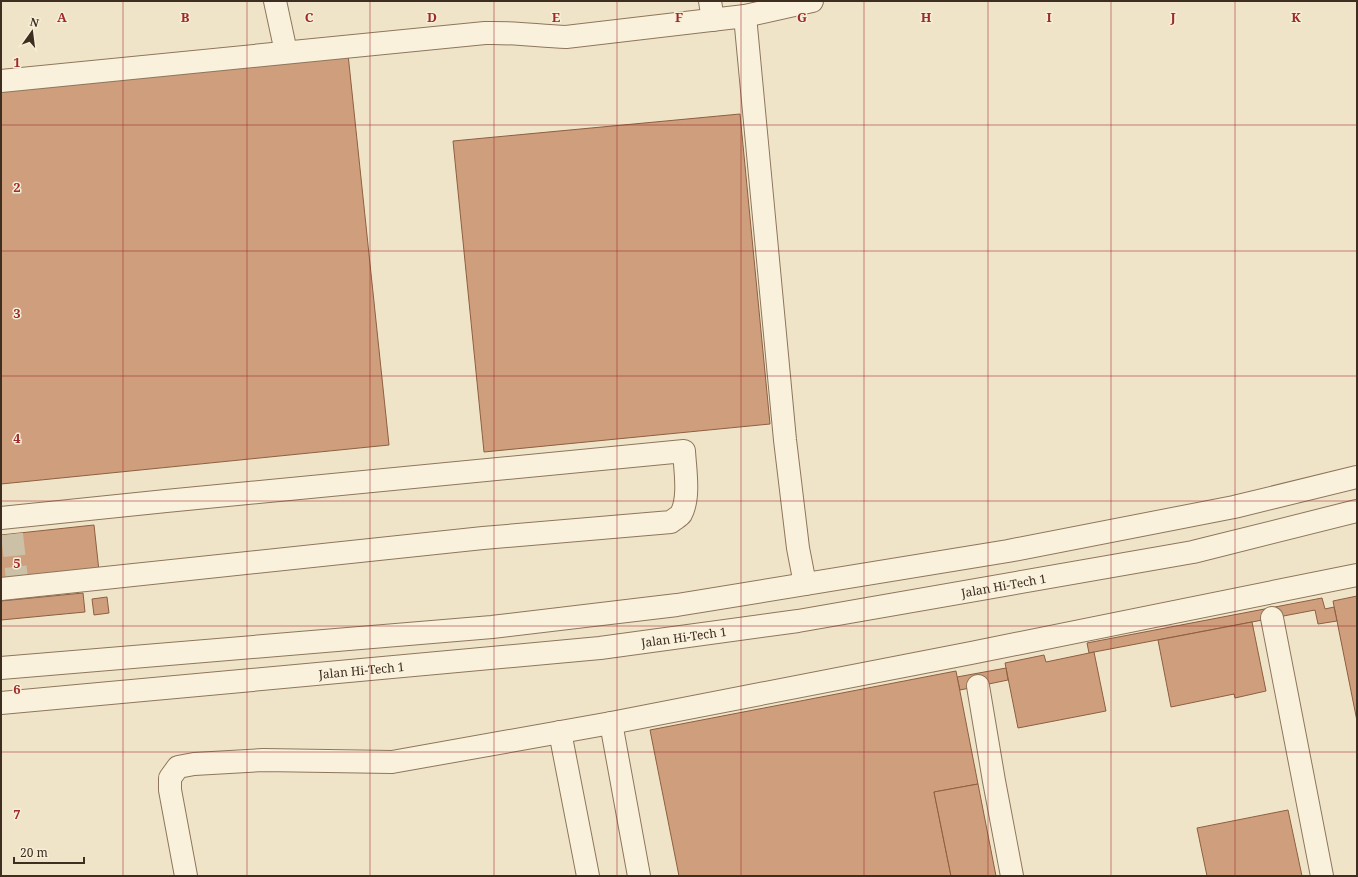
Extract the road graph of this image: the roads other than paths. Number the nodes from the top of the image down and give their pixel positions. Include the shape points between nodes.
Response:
1 (275, 1) edge
2 (812, 1) edge
3 (712, 10) edge
4 (745, 16) junction
5 (286, 52) junction
6 (1, 81) edge
7 (1357, 477) edge
8 (1357, 511) edge
9 (8, 523) edge
10 (1357, 575) edge
11 (805, 584) junction
12 (13, 585) edge
13 (1270, 606) junction
14 (1, 668) edge
15 (975, 671) junction
16 (1, 702) edge
17 (611, 723) junction
18 (560, 732) junction
19 (186, 876) edge
20 (588, 876) edge
21 (639, 876) edge
22 (1012, 876) edge
23 (1322, 876) edge

1 - 5 street
2 - 4 street
3 - 4 street
3 - 5 street via 566,36 485,32
4 - 11 street via 784,440
5 - 6 street
7 - 11 street via 1234,507 1016,550
8 - 16 street, Jalan Hi-Tech 1 via 1193,552 798,621 600,648
9 - 12 street via 166,500 684,451 685,504 680,515 671,522
10 - 13 street
11 - 14 street via 677,605 492,627
13 - 15 street
13 - 23 street
15 - 17 street
15 - 22 street
17 - 18 street
17 - 21 street
18 - 19 street via 392,762 263,760 178,767 170,778 170,790
18 - 20 street

